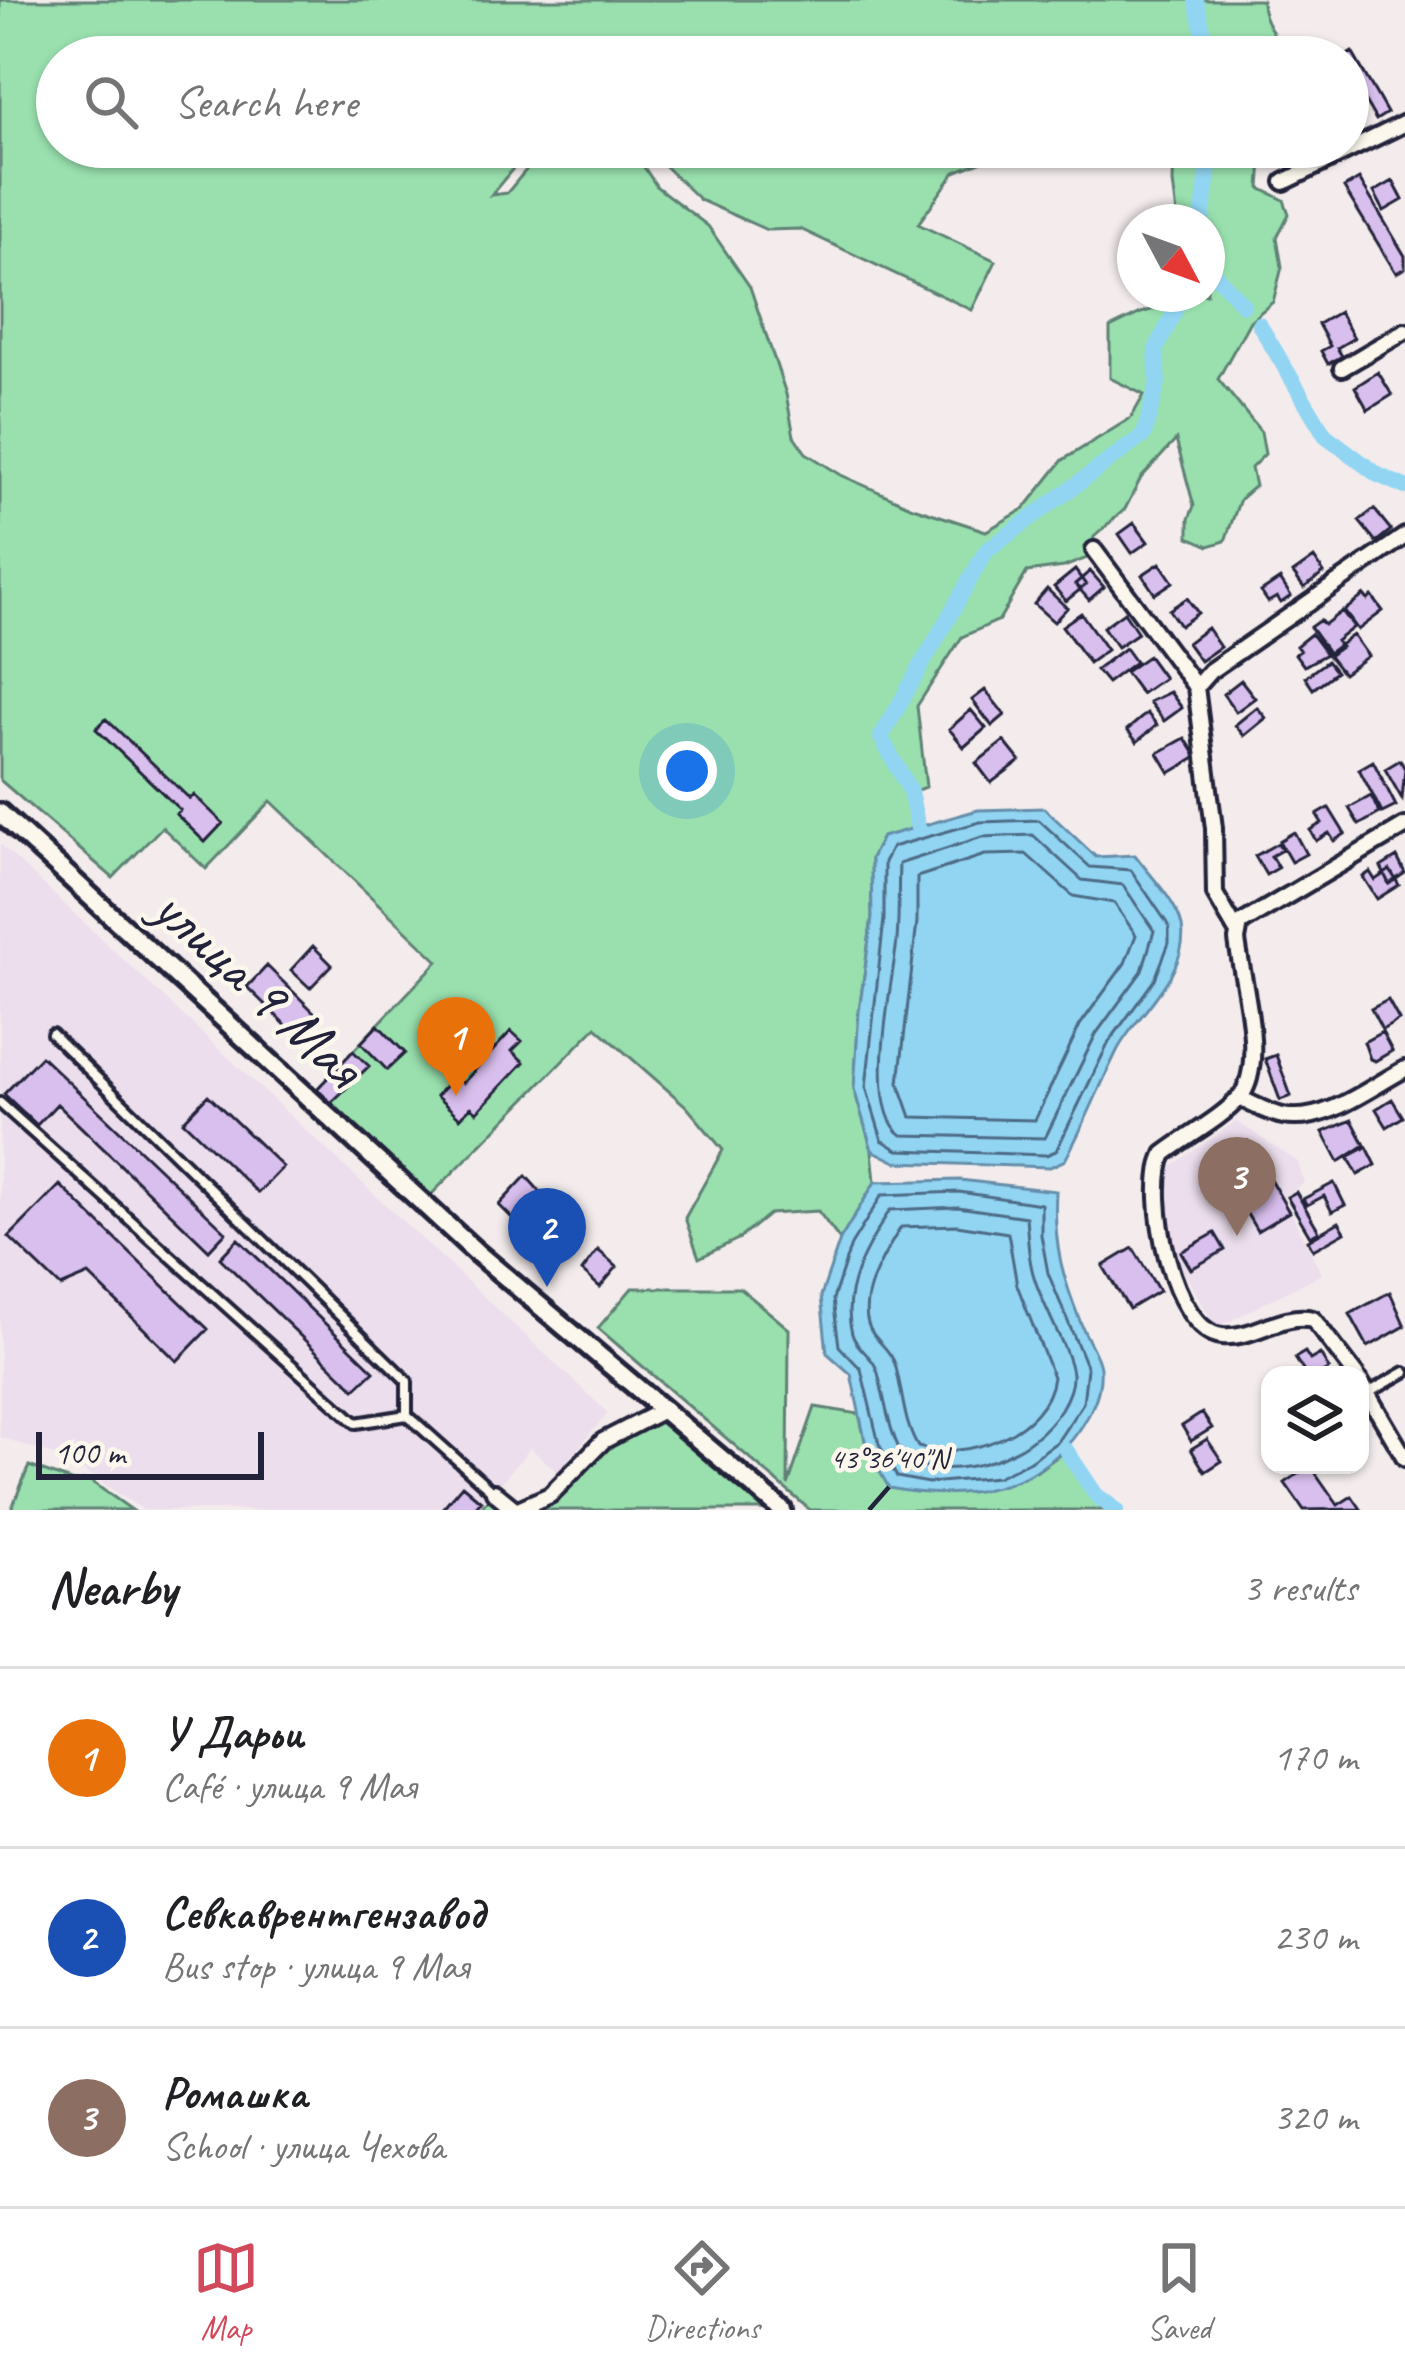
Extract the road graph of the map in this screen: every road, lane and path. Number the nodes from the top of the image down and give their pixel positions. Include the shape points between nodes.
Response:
1 (1405, 124) edge
2 (1369, 141) edge
3 (1313, 168) edge
4 (1284, 182) dead end
5 (1405, 331) edge
6 (1342, 368) dead end
7 (1405, 536) edge
8 (1094, 550) dead end
9 (1196, 687) junction
10 (0, 813) edge
11 (1405, 826) edge
12 (1236, 930) junction
13 (52, 1034) dead end
14 (1405, 1070) edge
15 (1239, 1098) junction
16 (0, 1102) edge
17 (1348, 1366) edge
18 (1405, 1372) edge
19 (1369, 1381) edge
20 (1369, 1397) edge
21 (665, 1409) junction
22 (407, 1415) junction
23 (1405, 1458) edge
24 (494, 1492) joint
25 (782, 1510) edge

1 - 2 street
3 - 4 street
5 - 6 street
7 - 9 street
8 - 9 street
9 - 12 street via 1215,894
10 - 21 street, улица 9 Мая via 476,1252
11 - 12 street
12 - 15 street via 1254,1058
13 - 22 lane via 407,1381
14 - 15 street via 1306,1117
15 - 17 street via 1158,1166 1156,1204 1174,1280 1214,1334 1290,1316 1313,1319
16 - 22 lane via 356,1423
18 - 19 lane
20 - 23 street
21 - 24 street via 602,1441 550,1495 516,1510
21 - 25 street, улица 9 Мая
22 - 24 lane

